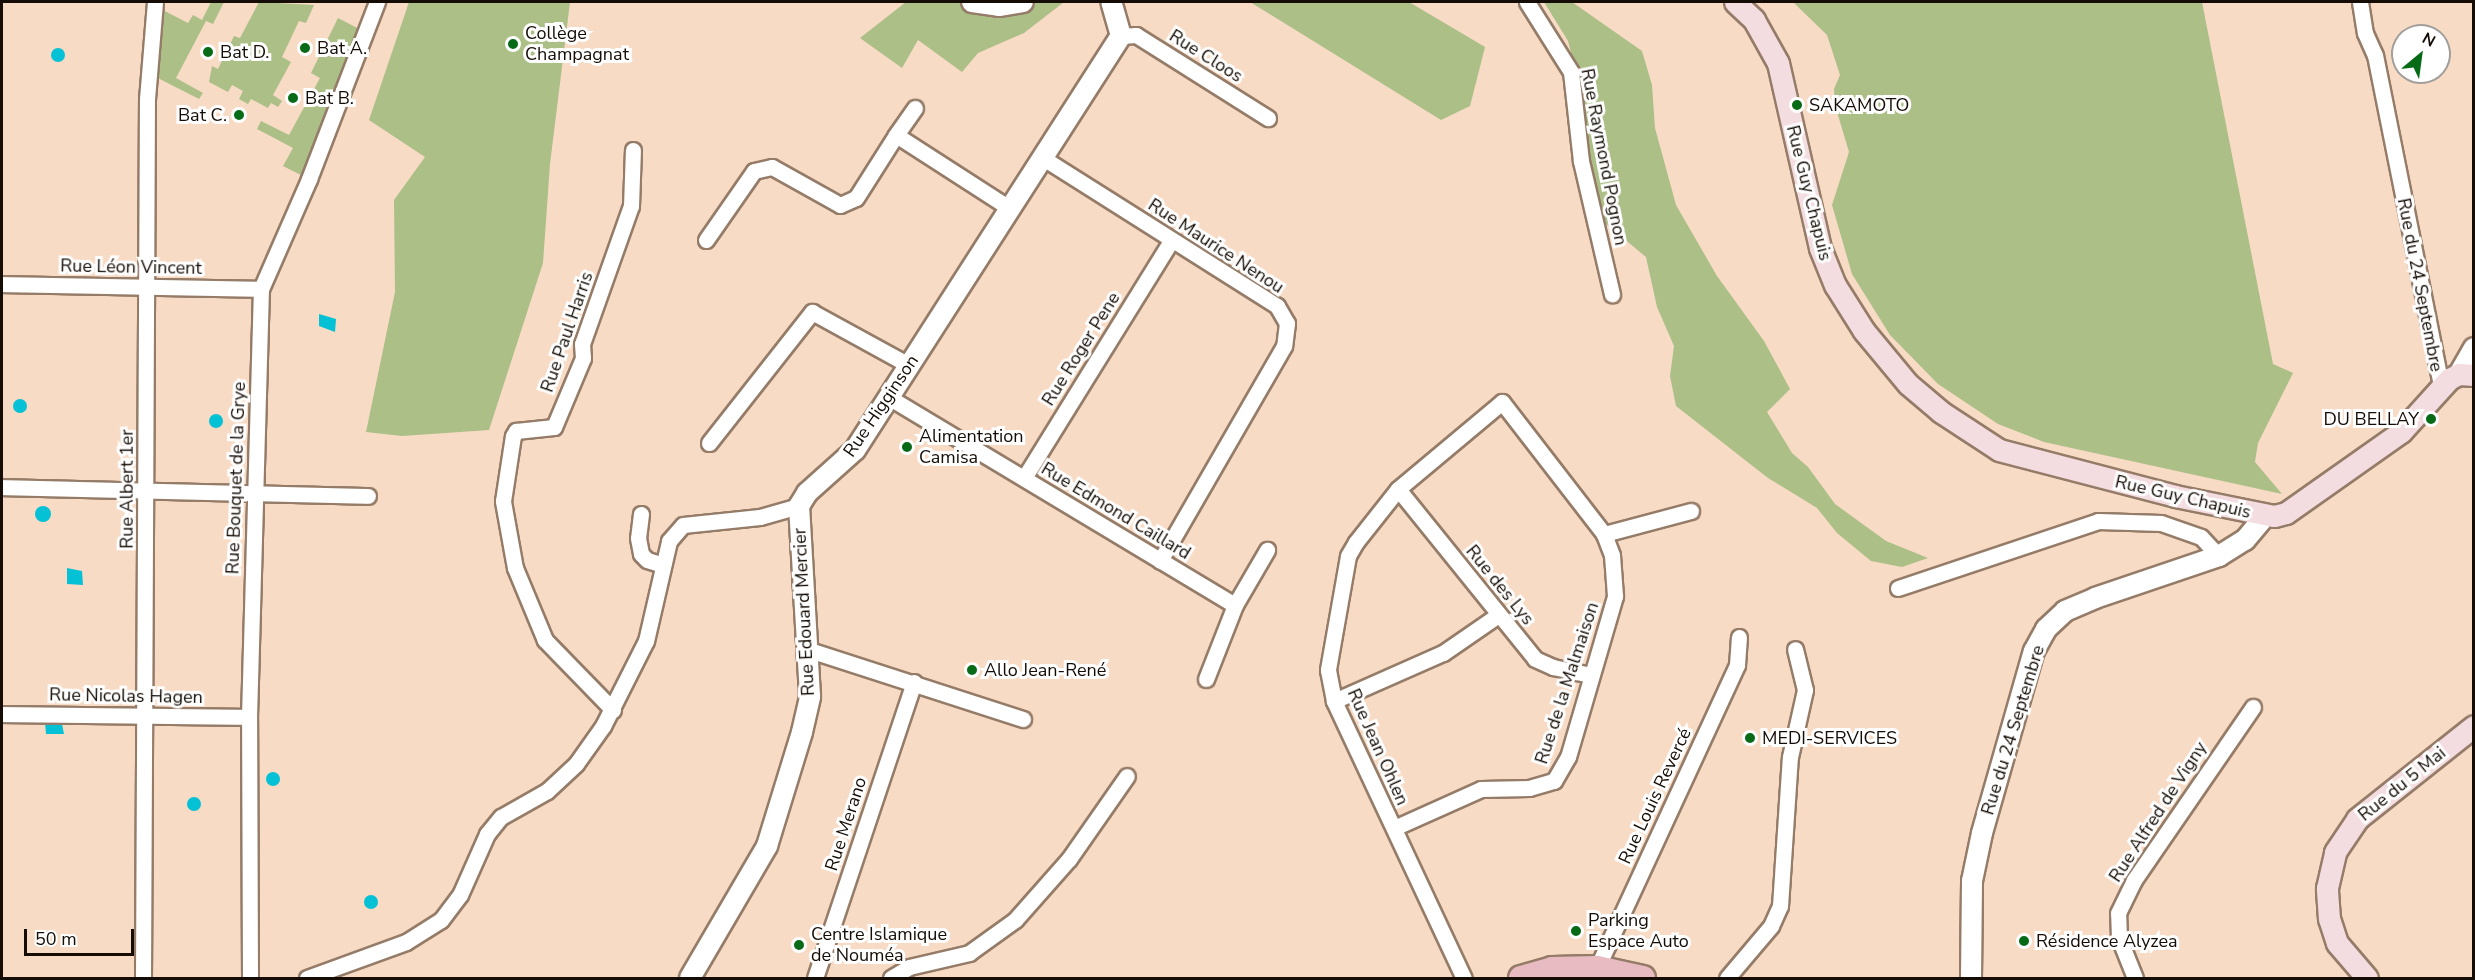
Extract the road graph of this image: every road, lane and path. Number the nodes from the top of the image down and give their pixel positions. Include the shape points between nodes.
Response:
1 (155, 2) edge
2 (377, 2) edge
3 (972, 2) edge
4 (1023, 2) edge
5 (1111, 2) edge
6 (1527, 2) edge
7 (1735, 2) edge
8 (2360, 2) edge
9 (1121, 36) junction
10 (915, 108) dead end
11 (1268, 118) dead end
12 (896, 135) junction
13 (633, 150) dead end
14 (1043, 158) junction
15 (1011, 209) junction
16 (706, 240) dead end
17 (1171, 241) junction
18 (2, 284) edge
19 (148, 287) junction
20 (261, 289) junction
21 (1612, 294) dead end
22 (2474, 348) edge
23 (909, 365) junction
24 (2467, 374) edge
25 (2441, 385) junction
26 (890, 398) junction
27 (1502, 402) joint
28 (709, 443) dead end
29 (1024, 478) junction
30 (2, 488) edge
31 (146, 489) junction
32 (1398, 489) junction
33 (255, 494) junction
34 (368, 496) dead end
35 (799, 506) junction
36 (1692, 511) dead end
37 (641, 514) dead end
38 (2265, 516) junction
39 (1604, 534) junction
40 (1267, 550) dead end
41 (2219, 556) junction
42 (1160, 561) junction
43 (663, 566) junction
44 (1898, 588) dead end
45 (1235, 606) junction
46 (1498, 615) junction
47 (1739, 638) dead end
48 (806, 649) junction
49 (1795, 649) dead end
50 (1591, 675) junction
51 (1206, 679) dead end
52 (914, 682) junction
53 (1334, 700) junction
54 (2253, 707) dead end
55 (613, 710) junction
56 (2, 714) edge
57 (145, 716) junction
58 (249, 717) junction
59 (1023, 719) dead end
60 (2474, 726) edge
61 (1127, 776) dead end
62 (1394, 828) junction
63 (1597, 968) junction
64 (1554, 974) edge
65 (143, 978) edge
66 (250, 978) edge
67 (307, 978) edge
68 (690, 978) edge
69 (814, 978) edge
70 (891, 978) edge
71 (1464, 978) edge
72 (1521, 978) edge
73 (1643, 978) edge
74 (1727, 978) edge
75 (1971, 978) edge
76 (2135, 978) edge
77 (2367, 978) edge

1 - 19 street, Rue Albert 1er via 147,99
2 - 20 street, Rue Bouquet de la Grye via 309,179
3 - 4 street via 999,6
5 - 9 street
6 - 21 street, Rue Raymond Pognon via 1571,72 1581,161
7 - 38 main road, Rue Guy Chapuis via 1754,20 1778,63 1820,248 1835,285 1864,331 1908,384 1941,412 1999,450 2058,468
8 - 25 street, Rue du 24 Septembre via 2365,33 2375,55
9 - 11 street, Rue Cloos via 1136,35
9 - 14 street, Rue Higginson
10 - 12 street
12 - 15 street
12 - 16 street via 856,198 840,205 772,167 754,171
13 - 55 street, Rue Paul Harris via 631,206 582,344 583,358 554,427 516,431 513,436 502,501 515,568 545,640
14 - 15 street, Rue Higginson
14 - 17 street, Rue Maurice Nenou
15 - 23 street, Rue Higginson
17 - 29 street, Rue Roger Pene
17 - 42 street, Rue Maurice Nenou via 1277,306 1287,323 1284,346
18 - 19 street, Rue Léon Vincent
19 - 20 street, Rue Léon Vincent
19 - 31 street, Rue Albert 1er
20 - 33 street, Rue Bouquet de la Grye
22 - 24 street
23 - 26 street, Rue Higginson
23 - 28 street via 812,312
24 - 25 main road
25 - 38 main road, Rue du 24 Septembre via 2401,432 2286,513
26 - 29 street, Rue Edmond Caillard
26 - 35 street, Rue Higginson via 855,450 807,493
27 - 32 street, Rue Jean Ohlen
27 - 39 street, Rue de la Malmaison
29 - 42 street, Rue Edmond Caillard
30 - 31 street
31 - 33 street
31 - 57 street, Rue Albert 1er
32 - 46 street, Rue des Lys
32 - 53 street, Rue Jean Ohlen via 1348,556 1328,670
33 - 34 street
33 - 58 street, Rue Bouquet de la Grye
35 - 43 street via 760,517 683,525 669,541
35 - 48 street, Rue Edouard Mercier
36 - 39 street
37 - 43 street via 640,554
38 - 41 street, Rue du 24 Septembre via 2245,540
39 - 50 street, Rue de la Malmaison via 1612,555 1615,596
40 - 45 street
41 - 44 street via 2201,537 2161,523 2098,521
41 - 75 street, Rue du 24 Septembre via 2065,610 2046,629 2034,651 1982,832 1972,881
42 - 45 street, Rue Edmond Caillard
43 - 55 street via 646,641
45 - 51 street
46 - 50 street, Rue des Lys via 1535,658 1552,667
46 - 53 street via 1443,654
47 - 63 street, Rue Louis Revercé via 1737,665
48 - 52 street
48 - 68 street, Rue Edouard Mercier via 810,696 777,824
49 - 74 street via 1805,690 1790,757 1780,906 1771,927
50 - 62 street, Rue de la Malmaison via 1568,757 1554,781 1529,788 1480,789
52 - 59 street
52 - 69 street, Rue Merano
53 - 62 street, Rue Jean Ohlen
54 - 76 street, Rue Alfred de Vigny via 2140,871 2118,913 2119,938
55 - 67 street via 576,764 547,791 501,817 487,834 460,895 441,920 406,942
56 - 57 street, Rue Nicolas Hagen
57 - 58 street, Rue Nicolas Hagen
57 - 65 street, Rue Albert 1er
58 - 66 street, Rue Bouquet de la Grye
60 - 77 main road, Rue du 5 Mai via 2357,819 2335,852 2327,888 2329,919 2337,943
61 - 70 street via 1069,859 1014,920 969,953 909,967
62 - 71 street, Rue Jean Ohlen
63 - 64 main road
63 - 73 main road
64 - 72 main road

